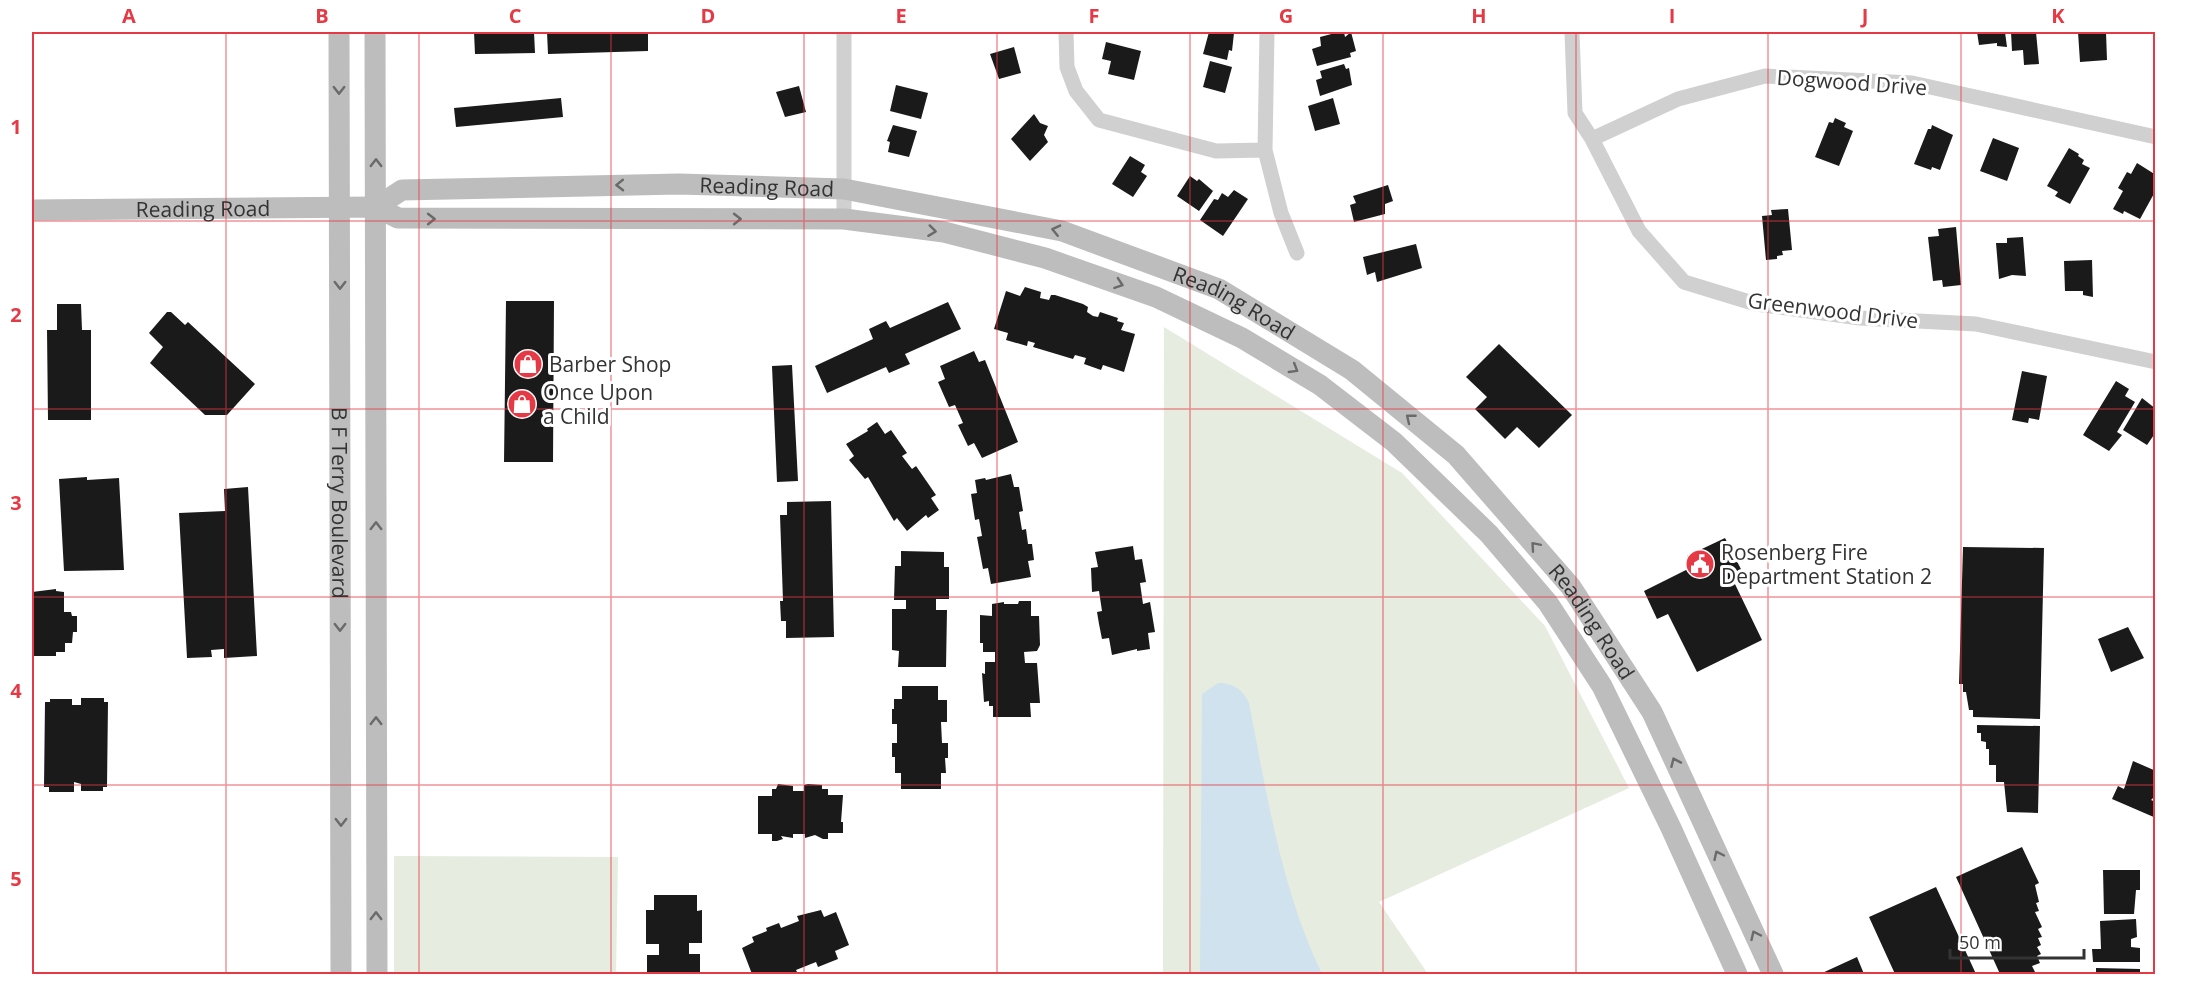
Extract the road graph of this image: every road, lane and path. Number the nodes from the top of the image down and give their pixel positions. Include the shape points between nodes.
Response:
1 (339, 32) edge
2 (375, 32) edge
3 (844, 32) edge
4 (1066, 32) edge
5 (1267, 32) edge
6 (1572, 32) edge
7 (2156, 136) edge
8 (1592, 139) junction
9 (1265, 150) junction
10 (844, 189) junction
11 (339, 207) junction
12 (376, 207) junction
13 (32, 210) edge
14 (844, 219) junction
15 (1297, 253) dead end
16 (2156, 362) edge
17 (1699, 815) junction
18 (1671, 828) junction
19 (341, 975) edge
20 (376, 975) edge
21 (1737, 975) edge
22 (1773, 975) edge

1 -> 11 main road, B F Terry Boulevard
12 -> 2 main road, B F Terry Boulevard
3 - 10 street
4 - 9 street via 1067,67 1076,91 1099,120 1216,151
5 - 9 street
6 - 8 street, Greenwood Drive via 1575,113
7 - 8 street, Dogwood Drive via 1912,83 1765,76 1678,99
8 - 16 street, Greenwood Drive via 1639,231 1684,282 1756,304 1860,318 1976,324
9 - 15 street via 1281,213
10 -> 12 main road, Reading Road via 679,184 402,189
10 - 14 street
17 -> 10 main road, Reading Road via 1652,712 1571,587 1456,455 1352,370 1219,289 1062,231
11 - 12 main road, Reading Road
11 - 13 main road, Reading Road
11 -> 19 main road, B F Terry Boulevard
12 -> 14 main road, Reading Road via 398,219
20 -> 12 main road, B F Terry Boulevard
14 -> 18 main road, Reading Road via 955,235 1017,250 1123,285 1242,338 1320,385 1394,442 1489,534 1548,603 1602,686
17 - 18 main road
22 -> 17 main road, Reading Road
18 - 21 main road, Reading Road

